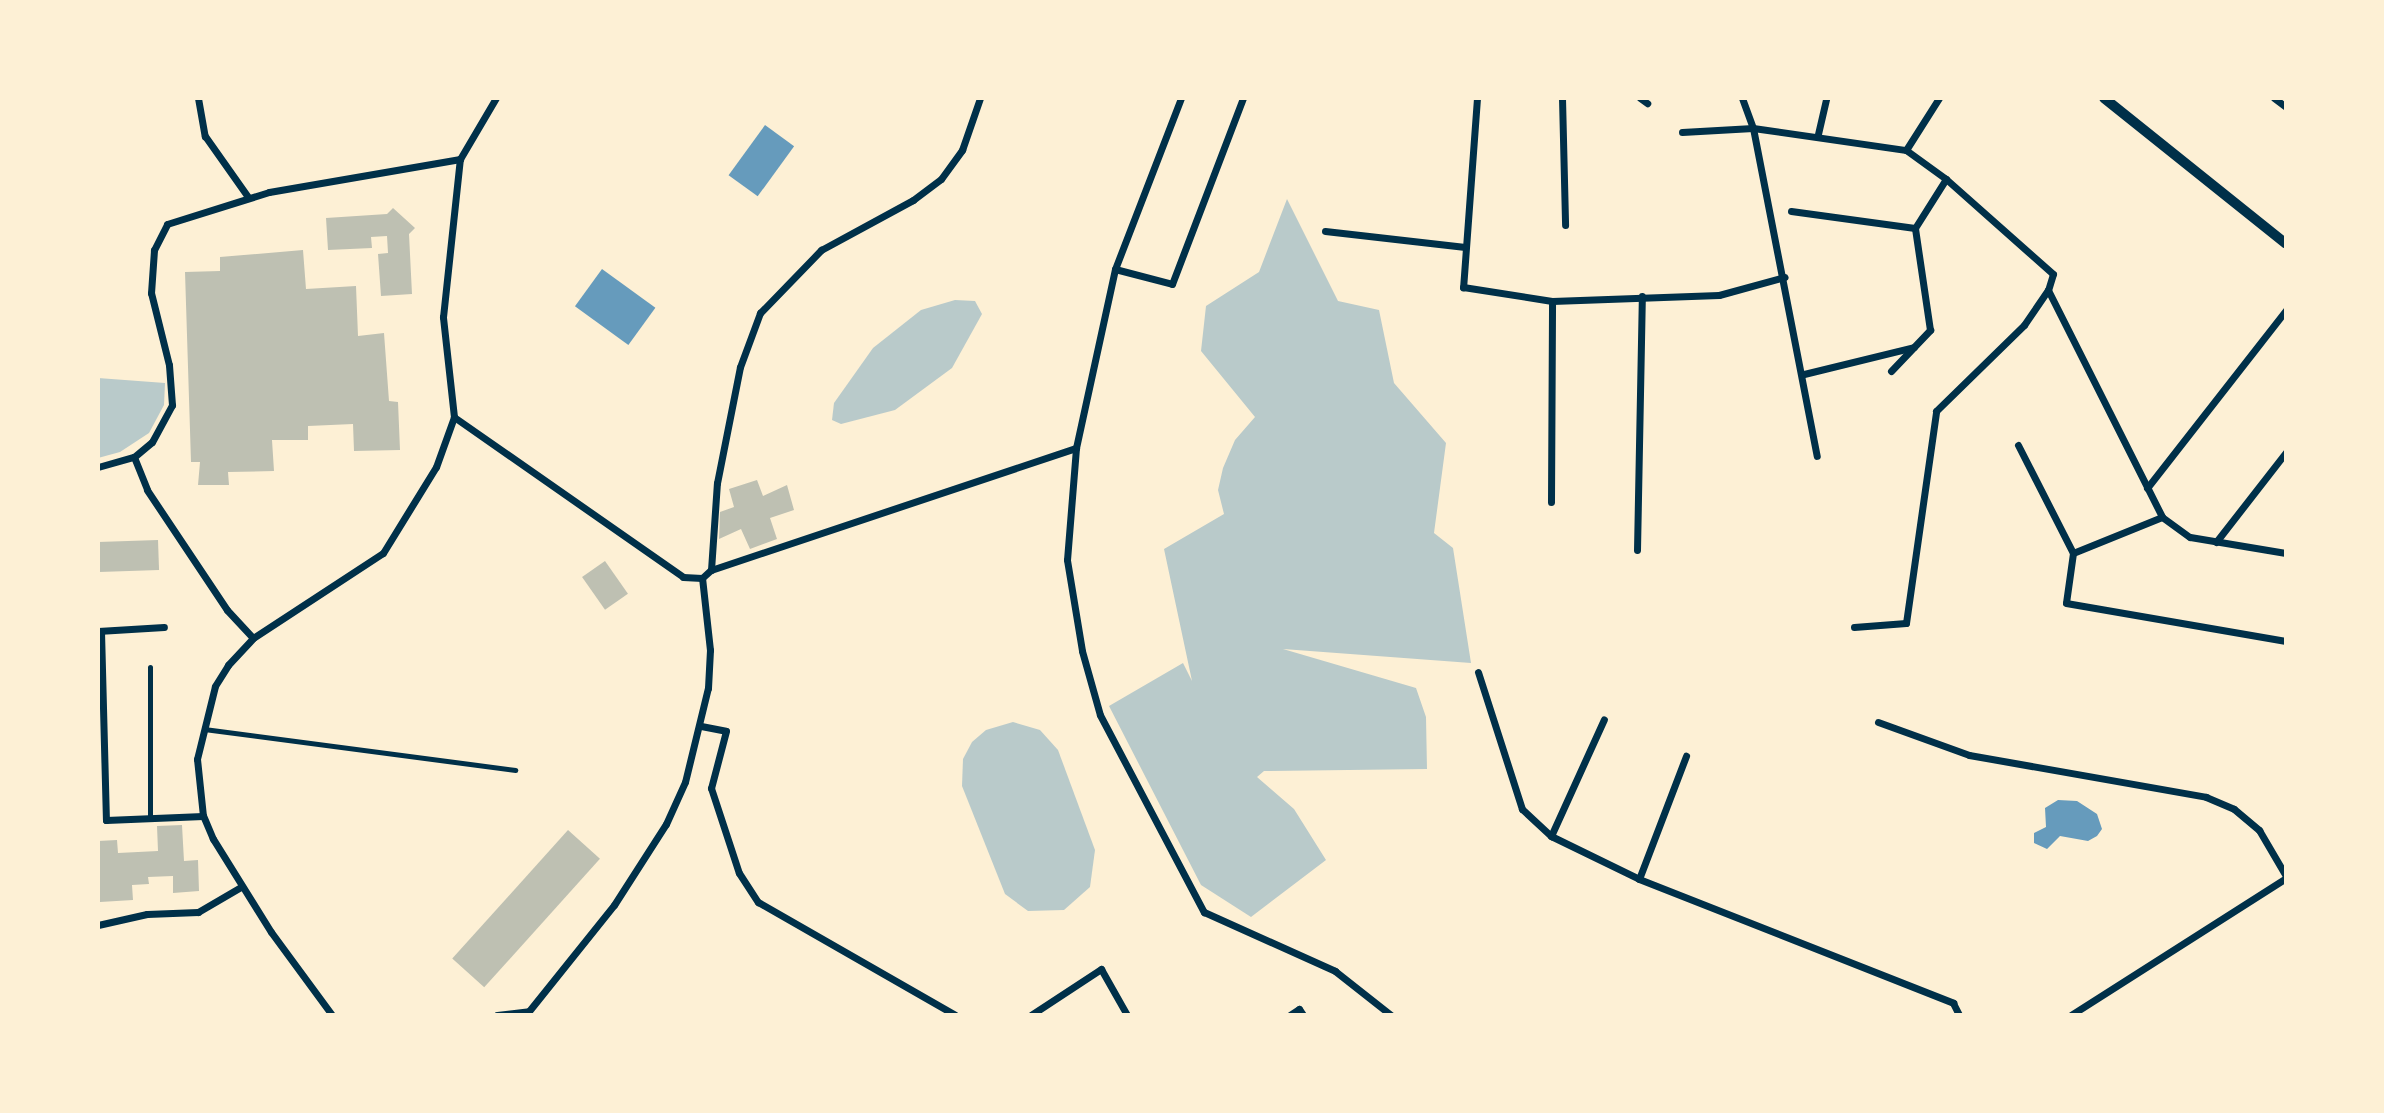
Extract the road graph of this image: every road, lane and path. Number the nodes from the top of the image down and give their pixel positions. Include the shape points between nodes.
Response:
1 (198, 98) edge
2 (496, 98) edge
3 (980, 98) edge
4 (1181, 98) edge
5 (1243, 98) edge
6 (1477, 98) edge
7 (1562, 98) edge
8 (1742, 98) edge
9 (1826, 98) edge
10 (1939, 98) edge
11 (2104, 98) edge
12 (2274, 98) edge
13 (2286, 107) edge
14 (1753, 128) junction
15 (1682, 132) dead end
16 (1818, 134) junction
17 (1906, 150) junction
18 (460, 159) junction
19 (1946, 179) junction
20 (248, 197) junction
21 (1791, 211) dead end
22 (1565, 225) dead end
23 (1915, 228) junction
24 (1325, 231) dead end
25 (2286, 244) edge
26 (1465, 247) junction
27 (1115, 269) junction
28 (1785, 277) junction
29 (2048, 290) junction
30 (1642, 296) junction
31 (1552, 301) junction
32 (2286, 310) edge
33 (1914, 347) junction
34 (1891, 371) dead end
35 (1804, 374) junction
36 (454, 417) junction
37 (2018, 445) dead end
38 (1076, 448) junction
39 (2286, 452) edge
40 (1817, 456) dead end
41 (134, 457) junction
42 (98, 467) edge
43 (2147, 488) junction
44 (1551, 502) dead end
45 (2162, 517) junction
46 (2216, 542) junction
47 (1637, 550) dead end
48 (2073, 553) junction
49 (2286, 553) edge
50 (711, 570) junction
51 (702, 578) junction
52 (164, 627) dead end
53 (1854, 627) dead end
54 (100, 631) edge
55 (253, 638) junction
56 (2286, 641) edge
57 (150, 667) dead end
58 (1478, 672) dead end
59 (1604, 719) dead end
60 (1878, 722) dead end
61 (701, 726) junction
62 (203, 729) junction
63 (1686, 756) dead end
64 (515, 770) dead end
65 (203, 816) junction
66 (150, 819) junction
67 (1551, 836) junction
68 (2286, 877) edge
69 (1639, 879) junction
70 (241, 887) junction
71 (98, 925) edge
72 (1301, 1012) edge
73 (2076, 1013) edge
74 (332, 1015) edge
75 (497, 1015) edge
76 (955, 1015) edge
77 (1031, 1015) edge
78 (1127, 1015) edge
79 (1290, 1015) edge
80 (1391, 1015) edge
81 (1959, 1015) edge

1 - 20 street via 205,136
2 - 18 street
3 - 50 street via 962,150 941,179 821,250 760,313 740,367 717,483
4 - 27 street
5 - 27 street via 1172,284
6 - 26 street
7 - 22 street
8 - 14 street
9 - 16 street
10 - 17 street
11 - 25 main road
12 - 13 street
14 - 15 street
14 - 16 street
14 - 28 street
16 - 17 street
17 - 19 street
18 - 20 street via 358,172
18 - 36 street via 443,317
19 - 23 street
19 - 29 street via 2053,274
20 - 41 street via 183,215 160,235 150,269 151,293 169,365 172,405 163,430
21 - 23 street
23 - 33 street via 1930,330
24 - 26 street
26 - 31 street via 1463,287
27 - 38 street
28 - 30 street via 1719,295
28 - 35 street
29 - 43 street
29 - 53 street via 2024,325 1936,411 1906,623
30 - 31 street
30 - 47 street
31 - 44 street
32 - 43 street
33 - 34 street
33 - 35 street
35 - 40 street
36 - 51 street via 683,577
36 - 55 street via 436,467 383,553
37 - 48 street
38 - 50 street
38 - 80 street via 1067,560 1082,651 1100,715 1204,912 1335,971
39 - 46 street
41 - 42 street
41 - 55 street via 147,490 227,610
43 - 45 street
45 - 46 street via 2190,537
45 - 48 street
46 - 49 street
48 - 56 street via 2066,603
50 - 51 street
51 - 61 street via 710,650
52 - 54 street
54 - 66 street via 106,820
55 - 62 street via 215,686
57 - 66 street
58 - 67 street via 1522,809
59 - 67 street
60 - 68 street via 1969,755 2206,797 2234,809 2259,830
61 - 75 street via 666,824 614,905 529,1011
61 - 76 street via 726,731 711,788 739,873 758,902
62 - 64 street
62 - 65 street via 196,784
63 - 69 street
65 - 66 street
65 - 70 street
67 - 69 street
68 - 73 street
69 - 81 street via 1953,1003
70 - 71 street via 198,912 147,914
70 - 74 street
72 - 79 street
77 - 78 street via 1101,969

